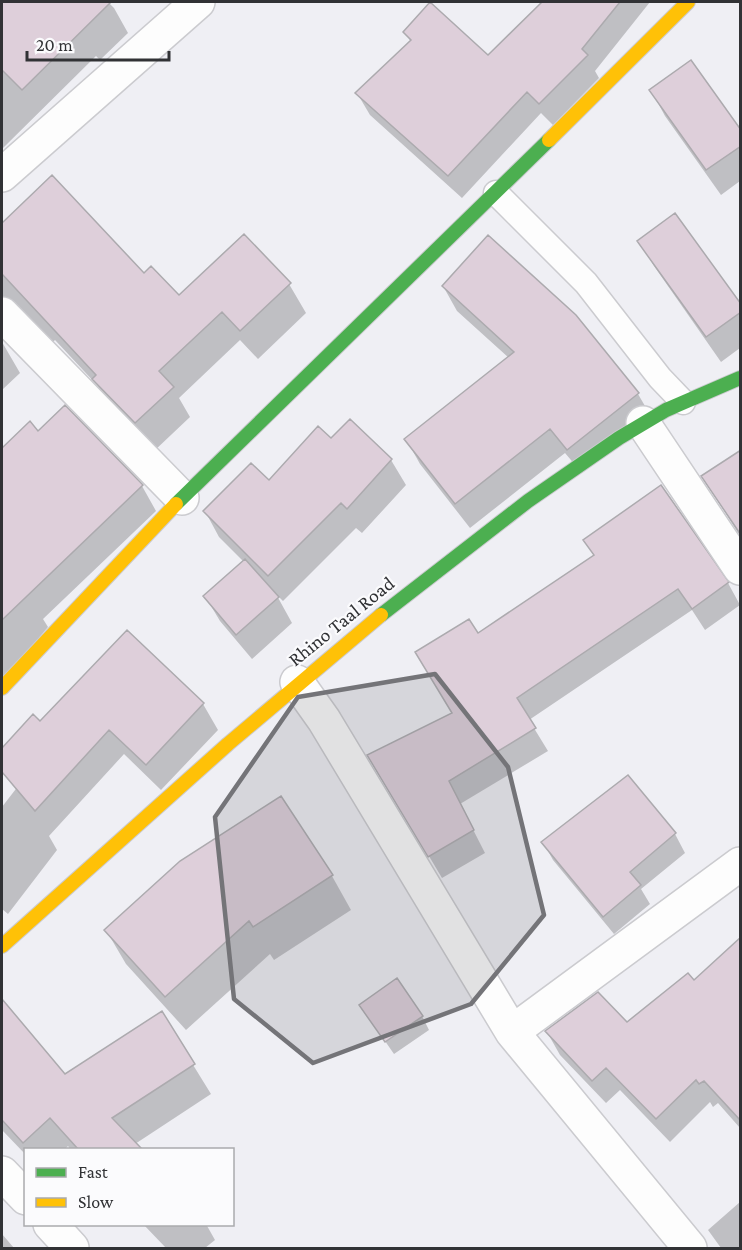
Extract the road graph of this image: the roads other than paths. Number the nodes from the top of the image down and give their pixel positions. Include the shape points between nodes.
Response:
1 (198, 2) edge
2 (688, 2) edge
3 (2, 175) edge
4 (496, 193) junction
5 (2, 314) edge
6 (741, 378) edge
7 (683, 402) junction
8 (643, 423) junction
9 (182, 498) junction
10 (741, 568) edge
11 (297, 682) junction
12 (2, 688) edge
13 (741, 864) edge
14 (2, 945) edge
15 (512, 1032) junction
16 (2, 1173) edge
17 (24, 1196) edge
18 (52, 1226) edge
19 (72, 1248) edge
20 (690, 1248) edge

1 - 3 street
2 - 4 street
4 - 7 lane via 586,283
4 - 9 street
5 - 9 street
6 - 7 street, Rhino Taal Road
7 - 8 street, Rhino Taal Road
8 - 10 street
8 - 11 street, Rhino Taal Road via 545,489 405,594
9 - 12 street
11 - 14 street, Rhino Taal Road
11 - 15 street via 324,720
13 - 15 street
15 - 20 street
16 - 17 street
18 - 19 street

